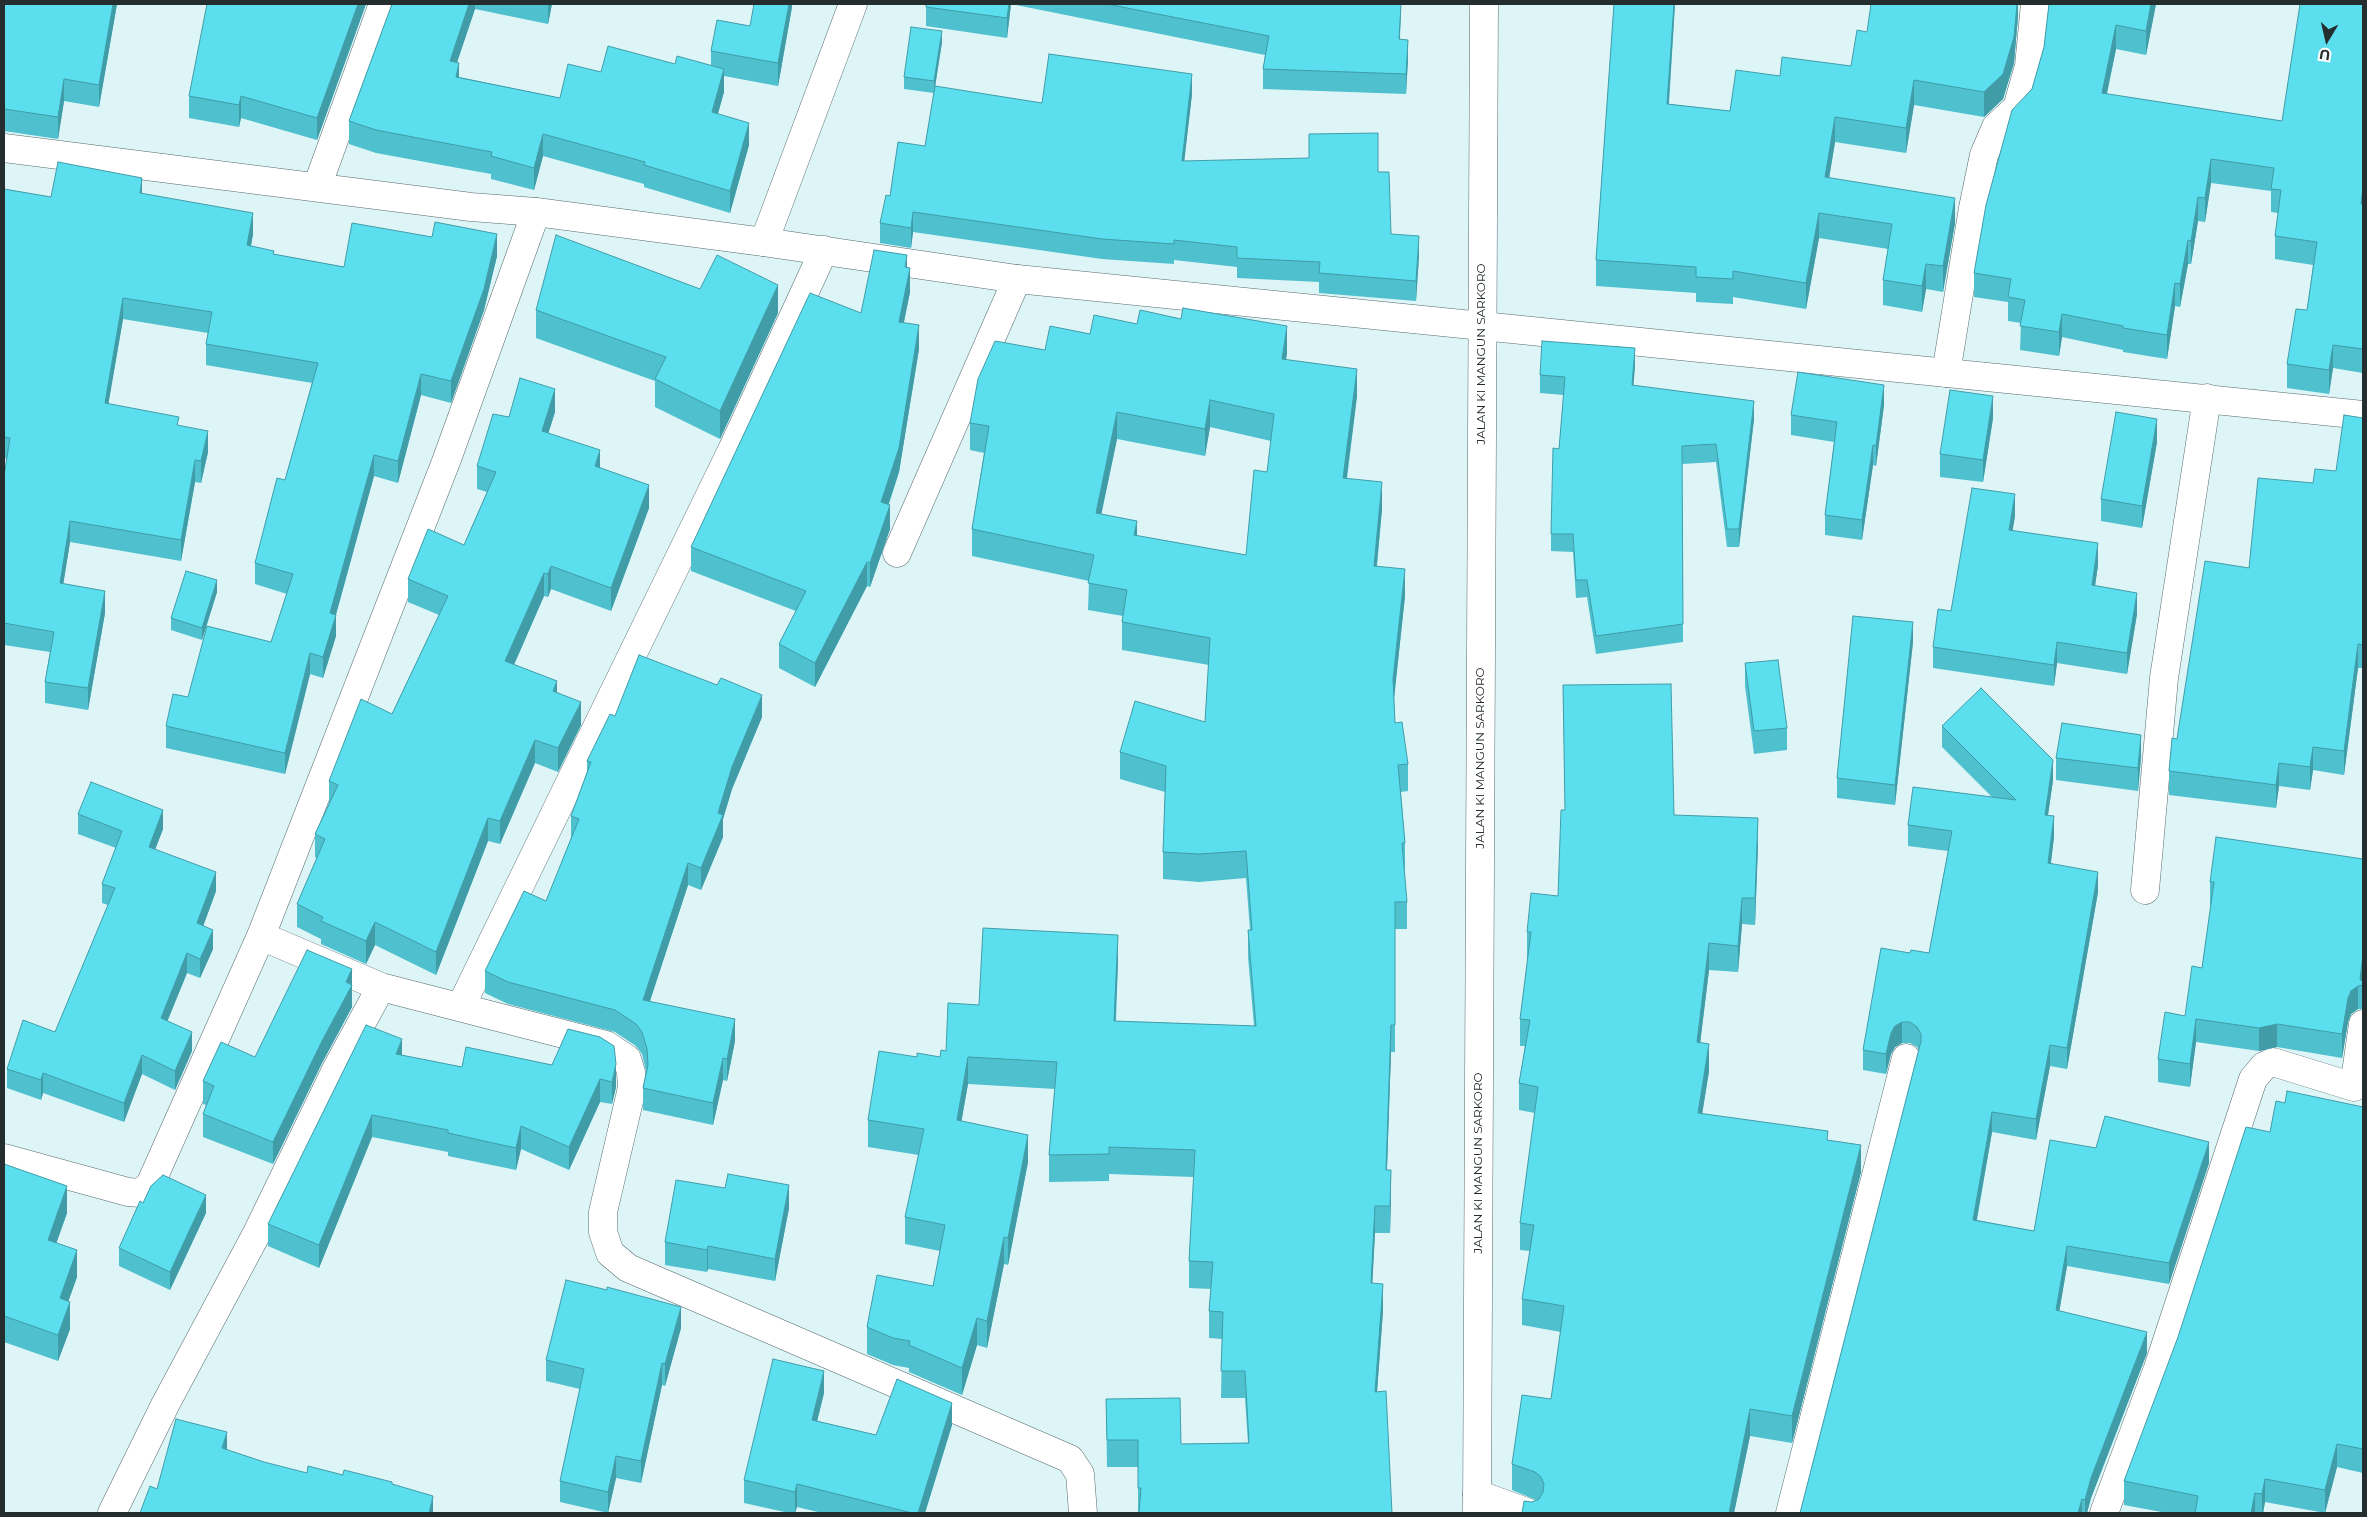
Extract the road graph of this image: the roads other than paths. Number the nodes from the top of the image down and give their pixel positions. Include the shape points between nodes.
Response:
1 (383, 4) edge
2 (853, 4) edge
3 (1484, 4) edge
4 (2035, 4) edge
5 (4, 148) edge
6 (317, 187) junction
7 (536, 212) junction
8 (764, 242) junction
9 (824, 250) junction
10 (1017, 279) junction
11 (1481, 327) junction
12 (1946, 372) junction
13 (2207, 398) junction
14 (2363, 415) edge
15 (896, 554) dead end
16 (2145, 890) dead end
17 (261, 936) junction
18 (381, 987) junction
19 (461, 1006) junction
20 (2363, 1024) edge
21 (1906, 1058) dead end
22 (2358, 1089) edge
23 (4, 1158) edge
24 (1477, 1504) edge
25 (112, 1513) edge
26 (1083, 1513) edge
27 (1529, 1513) edge
28 (1790, 1513) edge
29 (2104, 1513) edge

1 - 6 street
2 - 8 street
3 - 11 street, JALAN KI MANGUN SARKORO
4 - 12 street via 2029,66 2017,108 1996,127 1984,155
5 - 6 street
6 - 7 street
7 - 8 street
7 - 17 street via 447,459
8 - 9 street
9 - 10 street
9 - 19 street via 732,450
10 - 11 street
10 - 15 street
11 - 12 street
11 - 24 street, JALAN KI MANGUN SARKORO
12 - 13 street
13 - 14 street
13 - 16 street via 2164,678
17 - 18 street
17 - 23 street via 150,1185 140,1193 128,1192
18 - 19 street
18 - 25 street
19 - 26 street via 606,1045 627,1059 632,1088 603,1212 603,1232 610,1253 628,1268 1070,1458 1080,1474
20 - 22 street
21 - 28 street
22 - 29 street via 2272,1062 2253,1079 2157,1371
24 - 27 street

